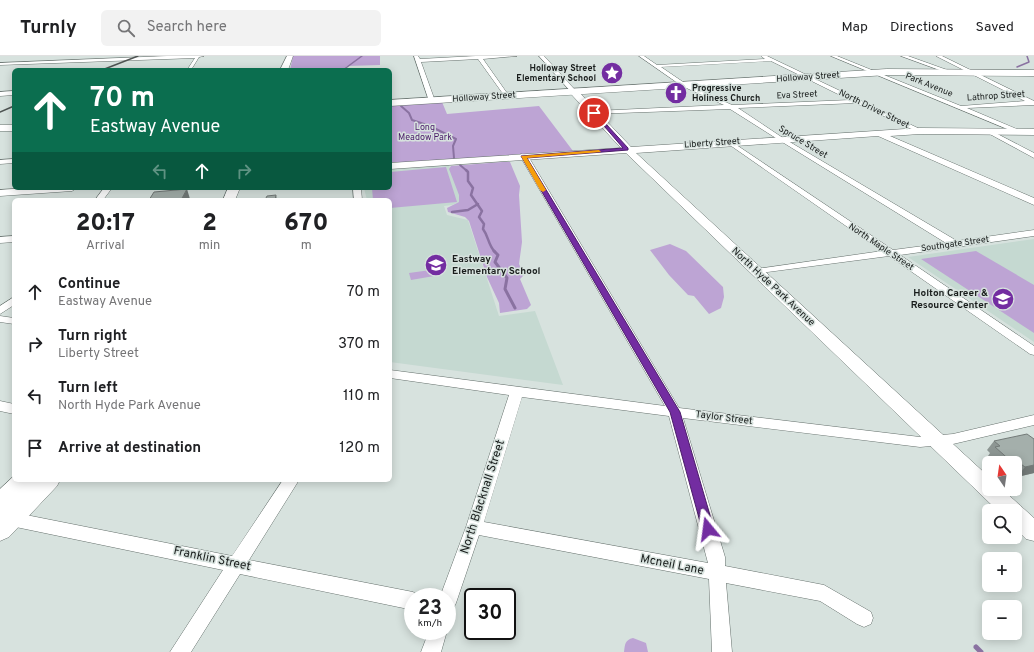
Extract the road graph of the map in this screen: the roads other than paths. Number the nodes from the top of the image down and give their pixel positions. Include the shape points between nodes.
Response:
1 (108, 56) edge
2 (198, 56) edge
3 (202, 56) edge
4 (290, 56) edge
5 (515, 56) edge
6 (541, 56) edge
7 (642, 56) edge
8 (763, 56) edge
9 (833, 56) edge
10 (903, 56) edge
11 (938, 56) edge
12 (479, 57) edge
13 (417, 59) edge
14 (103, 60) junction
15 (771, 60) junction
16 (70, 61) junction
17 (0, 64) edge
18 (657, 66) junction
19 (59, 67) dead end
20 (190, 68) edge
21 (285, 68) edge
22 (874, 72) junction
23 (947, 72) junction
24 (970, 72) junction
25 (1034, 73) edge
26 (807, 77) junction
27 (684, 85) junction
28 (574, 92) junction
29 (12, 93) edge
30 (0, 94) edge
31 (506, 96) junction
32 (432, 101) junction
33 (857, 101) junction
34 (1033, 102) edge
35 (392, 103) edge
36 (732, 107) junction
37 (960, 108) junction
38 (594, 113) junction
39 (0, 128) edge
40 (12, 128) edge
41 (920, 131) junction
42 (988, 131) junction
43 (1017, 131) junction
44 (1034, 132) edge
45 (878, 134) junction
46 (781, 139) junction
47 (729, 142) junction
48 (627, 149) junction
49 (524, 156) junction
50 (1034, 156) edge
51 (12, 161) edge
52 (0, 162) edge
53 (392, 166) edge
54 (43, 190) edge
55 (0, 193) edge
56 (1034, 202) edge
57 (1034, 233) edge
58 (12, 239) edge
59 (0, 240) edge
60 (955, 244) junction
61 (890, 253) junction
62 (756, 272) junction
63 (12, 302) edge
64 (0, 311) edge
65 (0, 319) edge
66 (12, 321) edge
67 (1034, 351) edge
68 (392, 374) edge
69 (517, 392) junction
70 (0, 406) edge
71 (12, 409) edge
72 (675, 412) junction
73 (1034, 420) edge
74 (936, 441) junction
75 (23, 482) edge
76 (47, 482) edge
77 (290, 482) edge
78 (1004, 504) edge
79 (4, 518) edge
80 (1022, 521) edge
81 (474, 527) junction
82 (1034, 532) edge
83 (237, 564) junction
84 (718, 573) junction
85 (452, 588) edge
86 (404, 599) edge
87 (864, 618) dead end
88 (435, 640) edge
89 (180, 652) edge
90 (431, 652) edge
91 (722, 652) edge

1 - 14 street
2 - 3 street
2 - 14 street
2 - 20 street
4 - 21 main road
5 - 12 street
6 - 28 street, North Hyde Park Avenue
7 - 18 street, Spruce Street
8 - 15 street, North Driver Street
9 - 22 street, Park Avenue
10 - 23 street
11 - 24 street
12 - 13 street
12 - 31 street
13 - 32 street
14 - 16 street
15 - 18 street
15 - 26 street, North Driver Street
16 - 17 street
16 - 19 street
18 - 27 street, Spruce Street
22 - 23 main road, Holloway Street
22 - 26 main road, Holloway Street
22 - 37 street, Park Avenue
23 - 24 main road, Holloway Street
24 - 25 main road, Holloway Street
24 - 34 street
26 - 27 main road, Holloway Street
26 - 33 street, North Driver Street
27 - 28 main road, Holloway Street
27 - 36 street, Spruce Street
28 - 31 main road, Holloway Street
28 - 38 street, North Hyde Park Avenue
29 - 30 street
31 - 32 main road, Holloway Street
32 - 35 main road, Holloway Street
33 - 36 street, Eva Street
33 - 41 street, North Driver Street
34 - 37 street, Lathrop Street
36 - 38 street, Eva Street
36 - 46 street, Spruce Street
37 - 43 street, Park Avenue
38 - 48 street, North Hyde Park Avenue
39 - 40 main road
41 - 42 street, Liberty Street
41 - 45 street, Liberty Street
42 - 43 street, Liberty Street
42 - 50 street
43 - 44 street, Liberty Street
45 - 46 street, Liberty Street
45 - 56 street, North Driver Street
46 - 47 street, Liberty Street
46 - 60 street, Spruce Street
47 - 48 street, Liberty Street
47 - 61 street, North Maple Street
48 - 49 street, Liberty Street
48 - 62 street, North Hyde Park Avenue
49 - 53 street, Liberty Street
49 - 72 street
51 - 52 street
54 - 55 street
57 - 60 street, Southgate Street
58 - 59 street
60 - 61 street, Southgate Street
61 - 62 street, Southgate Street
61 - 67 street, North Maple Street
62 - 74 street, North Hyde Park Avenue
63 - 64 street
65 - 66 street
68 - 69 street, Taylor Street
69 - 72 street, Taylor Street
69 - 81 street, North Blacknall Street
70 - 71 street
72 - 74 street, Taylor Street via 920,442
72 - 84 street via 716,557
73 - 74 street, Taylor Street
74 - 78 street, North Hyde Park Avenue
75 - 79 main road
76 - 79 main road
77 - 83 street
79 - 83 street, Franklin Street
80 - 82 street
81 - 84 street, Mcneil Lane
81 - 85 street, North Blacknall Street
83 - 86 street, Franklin Street
83 - 89 street
84 - 87 street, Mcneil Lane via 824,593
84 - 91 street
88 - 90 street

